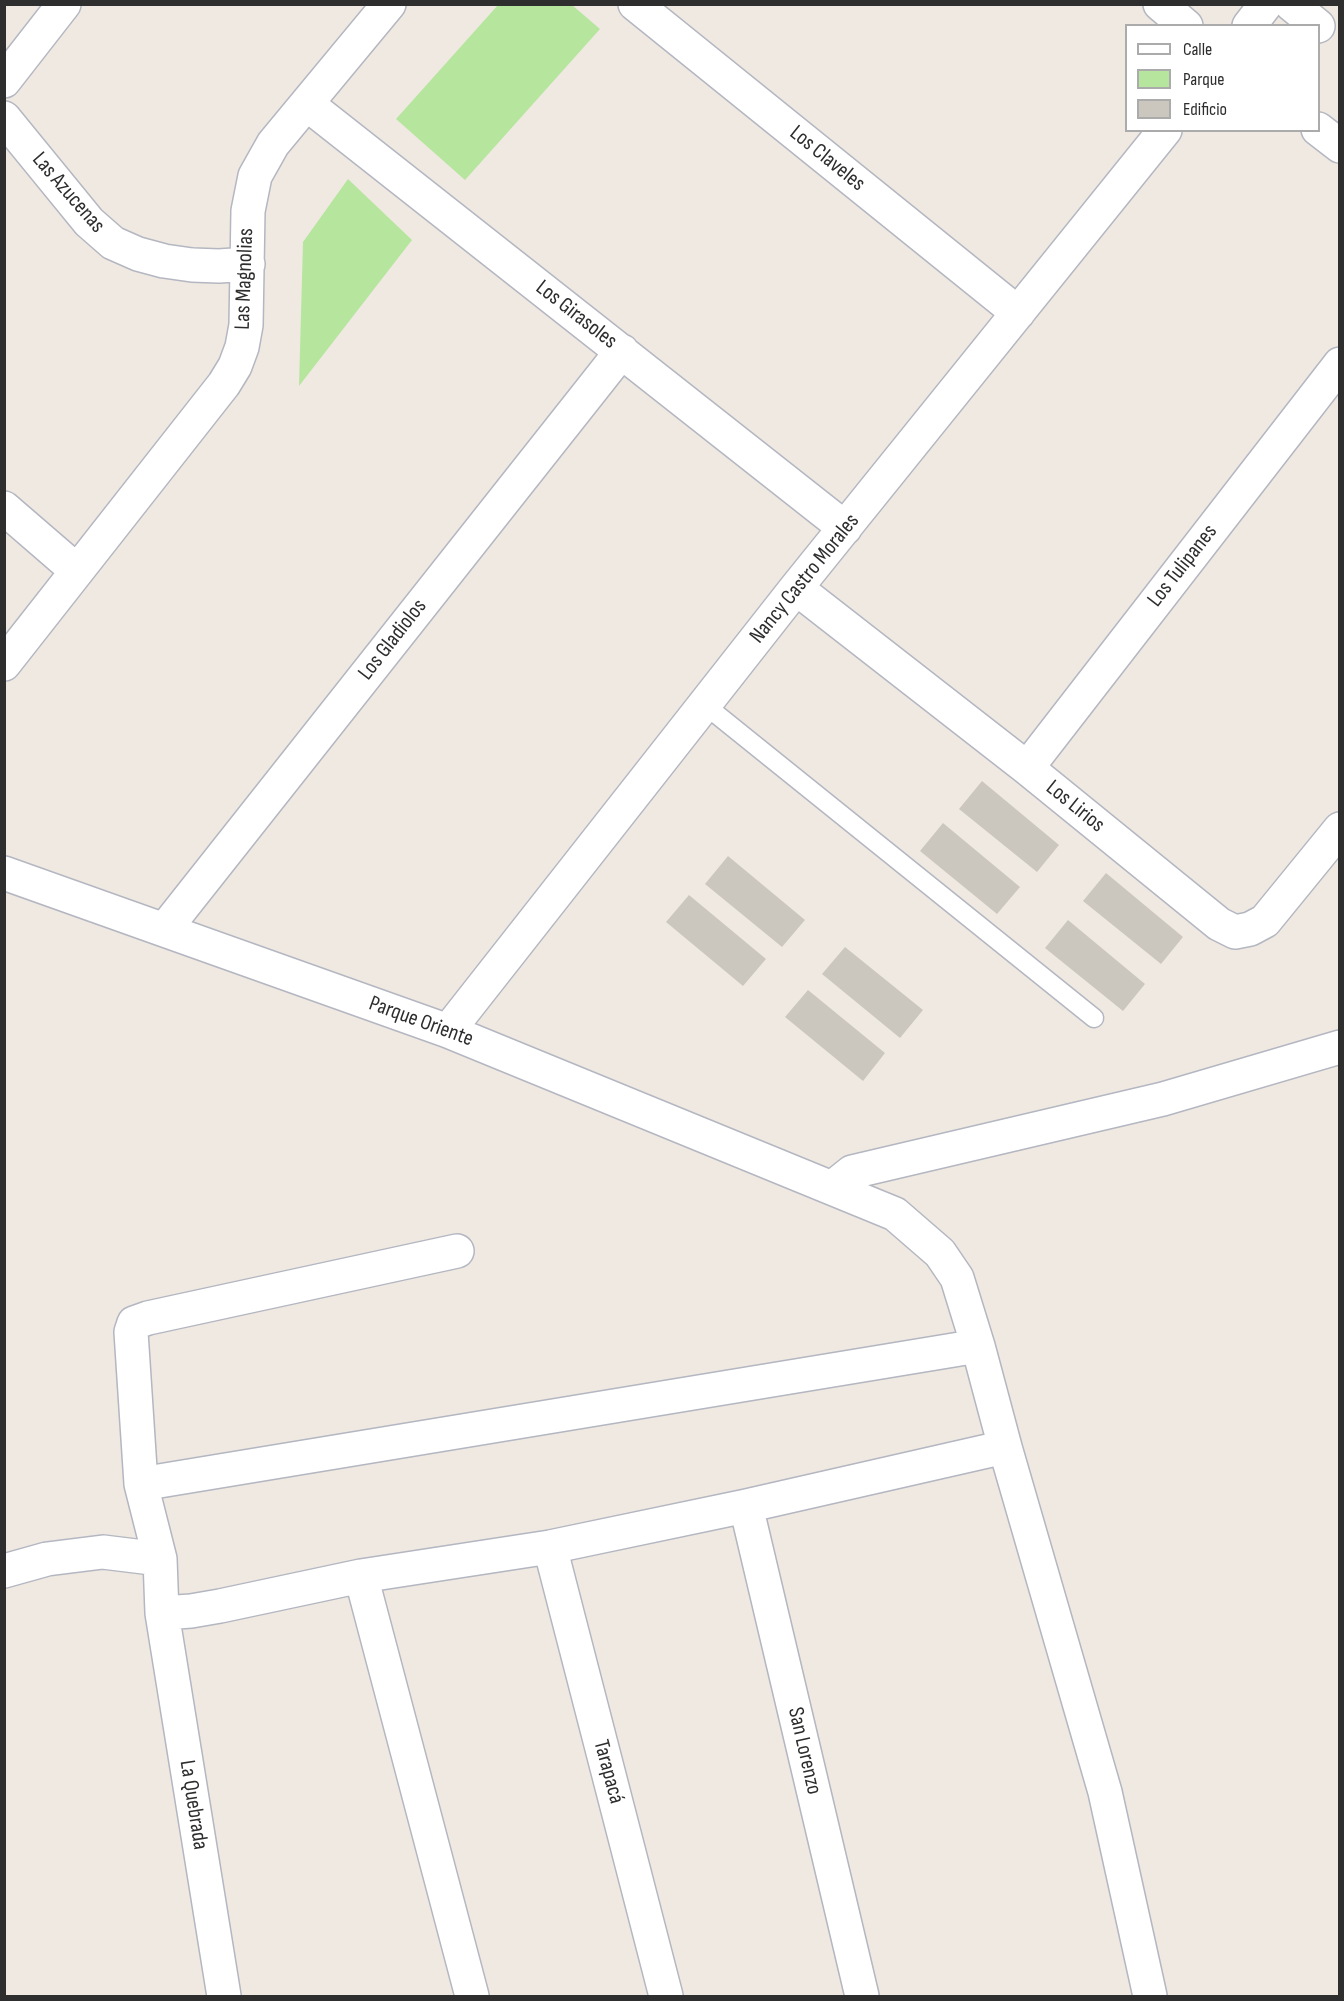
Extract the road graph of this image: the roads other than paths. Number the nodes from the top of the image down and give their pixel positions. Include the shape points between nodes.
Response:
1 (64, 4) edge
2 (389, 4) edge
3 (635, 4) edge
4 (1160, 4) edge
5 (1266, 4) edge
6 (1291, 4) edge
7 (1184, 24) edge
8 (1251, 24) edge
9 (1316, 24) edge
10 (1320, 27) edge
11 (1340, 42) edge
12 (4, 81) edge
13 (307, 104) junction
14 (4, 118) edge
15 (1320, 131) edge
16 (1163, 132) edge
17 (1340, 146) edge
18 (248, 264) junction
19 (1018, 313) junction
20 (622, 351) junction
21 (1340, 364) edge
22 (4, 508) edge
23 (845, 528) junction
24 (77, 571) junction
25 (796, 588) junction
26 (4, 664) edge
27 (705, 705) junction
28 (1027, 768) junction
29 (1340, 829) edge
30 (4, 873) edge
31 (165, 929) junction
32 (1094, 1018) dead end
33 (448, 1031) junction
34 (1340, 1047) edge
35 (832, 1188) junction
36 (457, 1251) dead end
37 (978, 1346) junction
38 (1005, 1447) junction
39 (141, 1484) junction
40 (746, 1506) junction
41 (550, 1547) junction
42 (160, 1559) junction
43 (4, 1571) edge
44 (361, 1576) junction
45 (162, 1613) junction
46 (224, 1996) edge
47 (472, 1996) edge
48 (666, 1996) edge
49 (862, 1996) edge
50 (1150, 1996) edge

1 - 12 street
2 - 13 street, Las Magnolias
3 - 19 street, Los Claveles
4 - 7 street
5 - 8 street
6 - 9 street
10 - 11 street
13 - 18 street, Las Magnolias via 273,144 255,176 248,211
13 - 20 street, Los Girasoles
14 - 18 street, Las Azucenas via 89,222 113,243 164,261 219,266
15 - 17 street
16 - 19 street, Nancy Castro Morales
18 - 24 street, Las Magnolias via 246,326 235,366
19 - 23 street, Nancy Castro Morales
20 - 23 street, Los Girasoles
20 - 31 street, Los Gladiolos
21 - 28 street, Los Tulipanes
22 - 24 street
23 - 25 street, Nancy Castro Morales
24 - 26 street, Las Magnolias
25 - 27 street, Nancy Castro Morales
25 - 28 street, Los Lirios
27 - 32 lane
27 - 33 street, Nancy Castro Morales
28 - 29 street, Los Lirios via 1219,924 1235,932 1265,921
30 - 31 street, Parque Oriente
31 - 33 street, Parque Oriente
33 - 35 street, Parque Oriente
34 - 35 street via 1163,1099 852,1172
35 - 37 street, Parque Oriente via 895,1214 940,1254 957,1278
36 - 39 street, La Quebrada via 134,1323 131,1332
37 - 38 street, Parque Oriente
37 - 39 street
38 - 40 street
38 - 50 street, Parque Oriente via 1105,1792
39 - 42 street, La Quebrada
40 - 41 street
40 - 49 street, San Lorenzo
41 - 44 street
41 - 48 street, Tarapacá
42 - 43 street via 103,1552 47,1559
42 - 45 street, La Quebrada
44 - 45 street
44 - 47 street
45 - 46 street, La Quebrada

